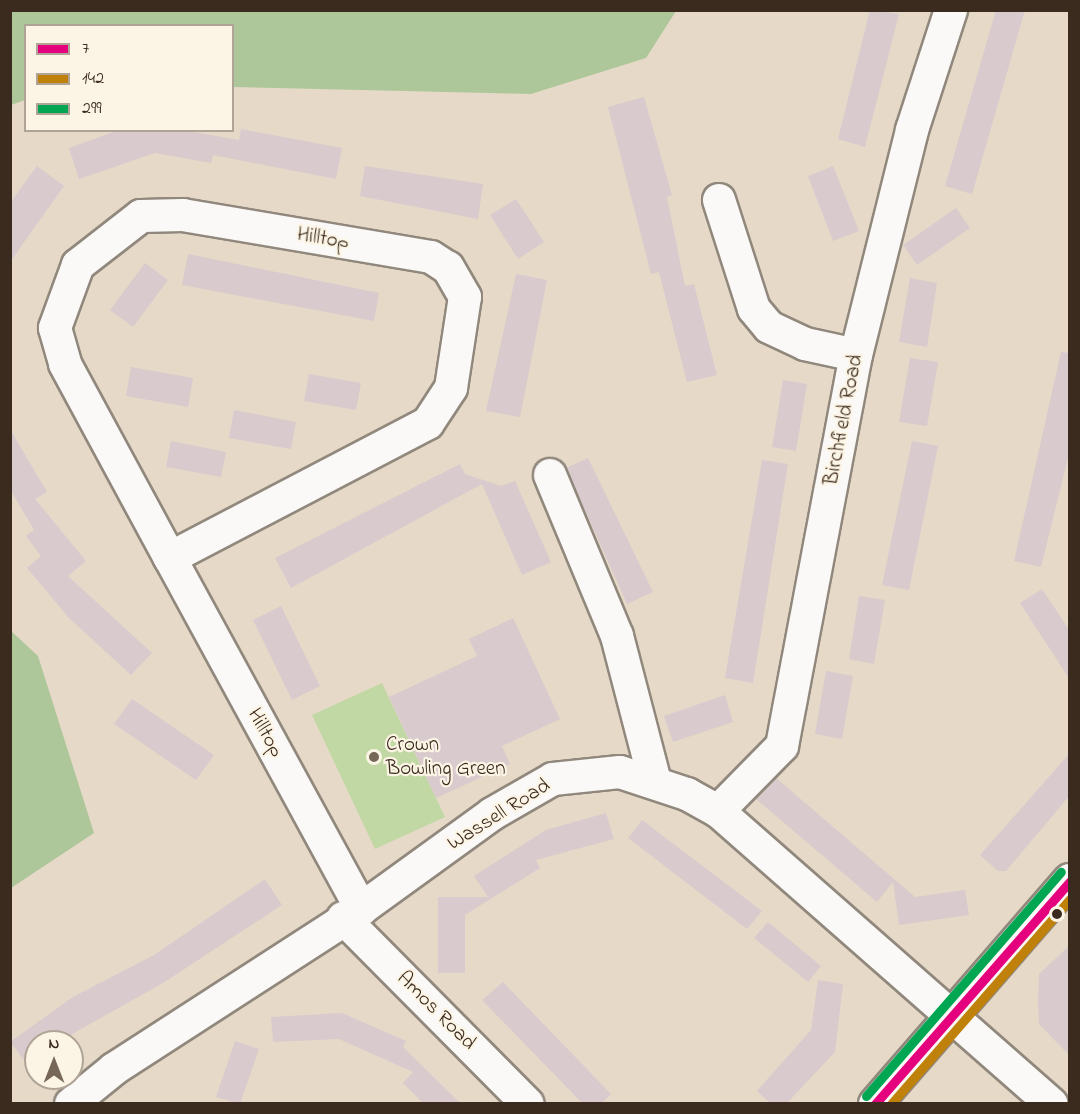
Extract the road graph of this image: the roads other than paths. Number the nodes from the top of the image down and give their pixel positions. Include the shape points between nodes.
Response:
1 (951, 10) edge
2 (719, 200) dead end
3 (856, 355) junction
4 (550, 476) dead end
5 (170, 558) junction
6 (655, 782) junction
7 (718, 811) junction
8 (1070, 880) edge
9 (352, 913) junction
10 (953, 1019) junction
11 (81, 1101) edge
12 (528, 1104) edge
13 (875, 1104) edge
14 (1051, 1104) edge

1 - 3 street, Birchfield Road via 912,130
2 - 3 street via 754,309 769,327 806,344
3 - 7 street, Birchfield Road via 782,746
4 - 6 street via 617,636
5 - 5 street, Hilltop via 65,364 56,328 78,266 141,216 183,215 431,258 448,268 465,297 451,388 428,423
5 - 9 street, Hilltop
6 - 7 street, Wassell Road
6 - 9 street, Wassell Road via 620,772 553,779 492,814
7 - 10 street, Wassell Road
8 - 10 street
9 - 11 street, Wassell Road
9 - 12 street, Amos Road
10 - 13 street
10 - 14 street, Wassell Road

